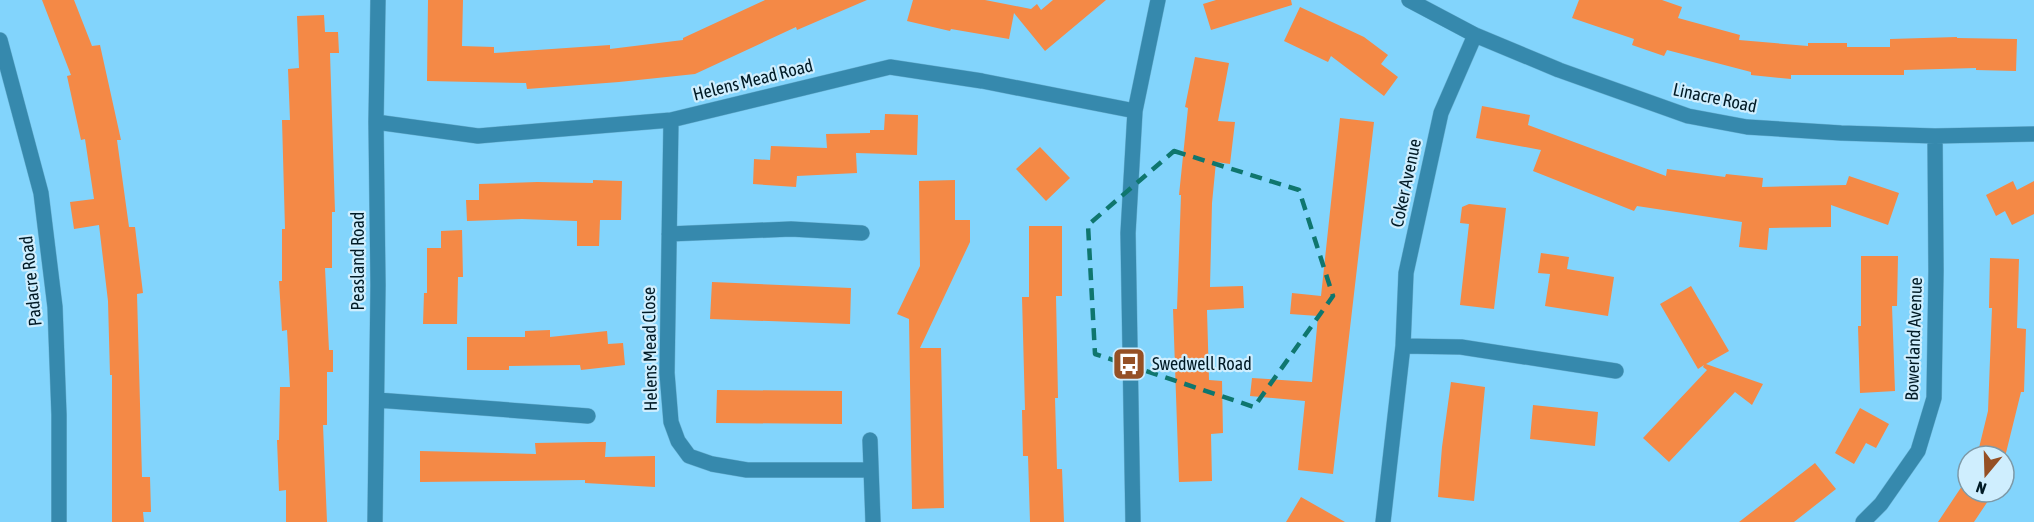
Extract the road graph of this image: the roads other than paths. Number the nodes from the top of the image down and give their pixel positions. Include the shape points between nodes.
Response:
1 (378, 0) edge
2 (1158, 0) edge
3 (1409, 0) edge
4 (1475, 35) junction
5 (0, 40) edge
6 (1135, 111) junction
7 (671, 120) junction
8 (376, 122) junction
9 (2034, 134) edge
10 (1935, 136) junction
11 (862, 233) dead end
12 (669, 234) junction
13 (1403, 346) junction
14 (1616, 371) dead end
15 (377, 400) junction
16 (588, 416) dead end
17 (870, 440) dead end
18 (870, 470) junction
19 (58, 522) edge
20 (375, 522) edge
21 (873, 522) edge
22 (1132, 522) edge
23 (1383, 522) edge
24 (1863, 522) edge

1 - 8 street, Peasland Road
2 - 6 street
3 - 4 street, Linacre Road
4 - 10 street, Linacre Road via 1688,116 1747,127
4 - 13 street, Coker Avenue via 1441,113 1406,273
5 - 19 street, Padacre Road via 40,193 55,307
6 - 7 street, Helens Mead Road via 890,67
6 - 22 street via 1128,233
7 - 8 street, Helens Mead Road via 478,136
7 - 12 street, Helens Mead Close
8 - 15 street, Peasland Road
9 - 10 street, Linacre Road
10 - 24 street, Bowerland Avenue via 1934,398 1918,452 1881,504
11 - 12 street via 791,229
12 - 18 street, Helens Mead Close via 671,422 689,456 747,470
13 - 14 street via 1461,347
13 - 23 street, Coker Avenue
15 - 16 street
15 - 20 street, Peasland Road
17 - 18 street
18 - 21 street

